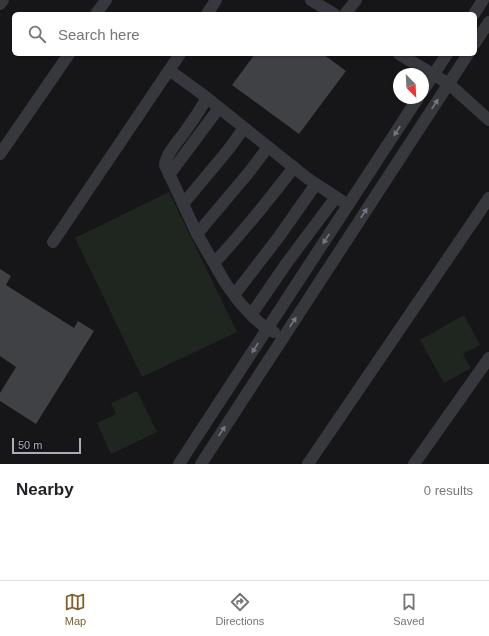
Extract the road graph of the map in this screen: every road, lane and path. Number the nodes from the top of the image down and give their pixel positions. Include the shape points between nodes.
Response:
1 (3, 0) edge
2 (106, 0) edge
3 (216, 0) edge
4 (311, 0) edge
5 (356, 0) edge
6 (483, 0) edge
7 (0, 4) edge
8 (97, 12) edge
9 (208, 12) edge
10 (331, 12) edge
11 (347, 12) edge
12 (475, 12) edge
13 (489, 22) edge
14 (477, 40) edge
15 (68, 56) edge
16 (179, 56) edge
17 (402, 56) edge
18 (446, 56) edge
19 (467, 56) edge
20 (169, 70) junction
21 (433, 75) junction
22 (429, 81) edge
23 (448, 84) junction
24 (207, 98) junction
25 (414, 104) edge
26 (219, 108) junction
27 (489, 120) edge
28 (244, 128) junction
29 (268, 147) junction
30 (0, 154) edge
31 (294, 167) junction
32 (169, 175) junction
33 (316, 184) junction
34 (336, 197) junction
35 (489, 198) edge
36 (183, 204) junction
37 (348, 205) junction
38 (197, 234) junction
39 (53, 242) dead end
40 (214, 263) junction
41 (234, 295) junction
42 (251, 315) junction
43 (267, 329) junction
44 (284, 337) junction
45 (489, 358) edge
46 (179, 464) edge
47 (201, 464) edge
48 (308, 464) edge
49 (414, 464) edge

1 - 7 street
2 - 8 street
3 - 9 street
4 - 10 street
5 - 11 street
6 - 12 street
13 - 14 street
15 - 30 street
16 - 20 street
17 - 21 street
18 - 21 street
19 - 23 street
20 - 24 street
20 - 39 street
21 - 22 street
21 - 23 street
23 - 27 street
44 -> 23 street
24 - 26 street
24 - 32 street via 165,161
25 -> 37 street
26 - 28 street
26 - 32 street
28 - 29 street
28 - 36 street
29 - 31 street
29 - 38 street
31 - 33 street
31 - 40 street
32 - 36 street
33 - 34 street
33 - 41 street
34 - 37 street
34 - 42 street
35 - 48 street
36 - 38 street
37 -> 43 street
38 - 40 street
40 - 41 street
41 - 42 street
42 - 43 street
43 - 44 street
43 -> 46 street
47 -> 44 street
45 - 49 street

